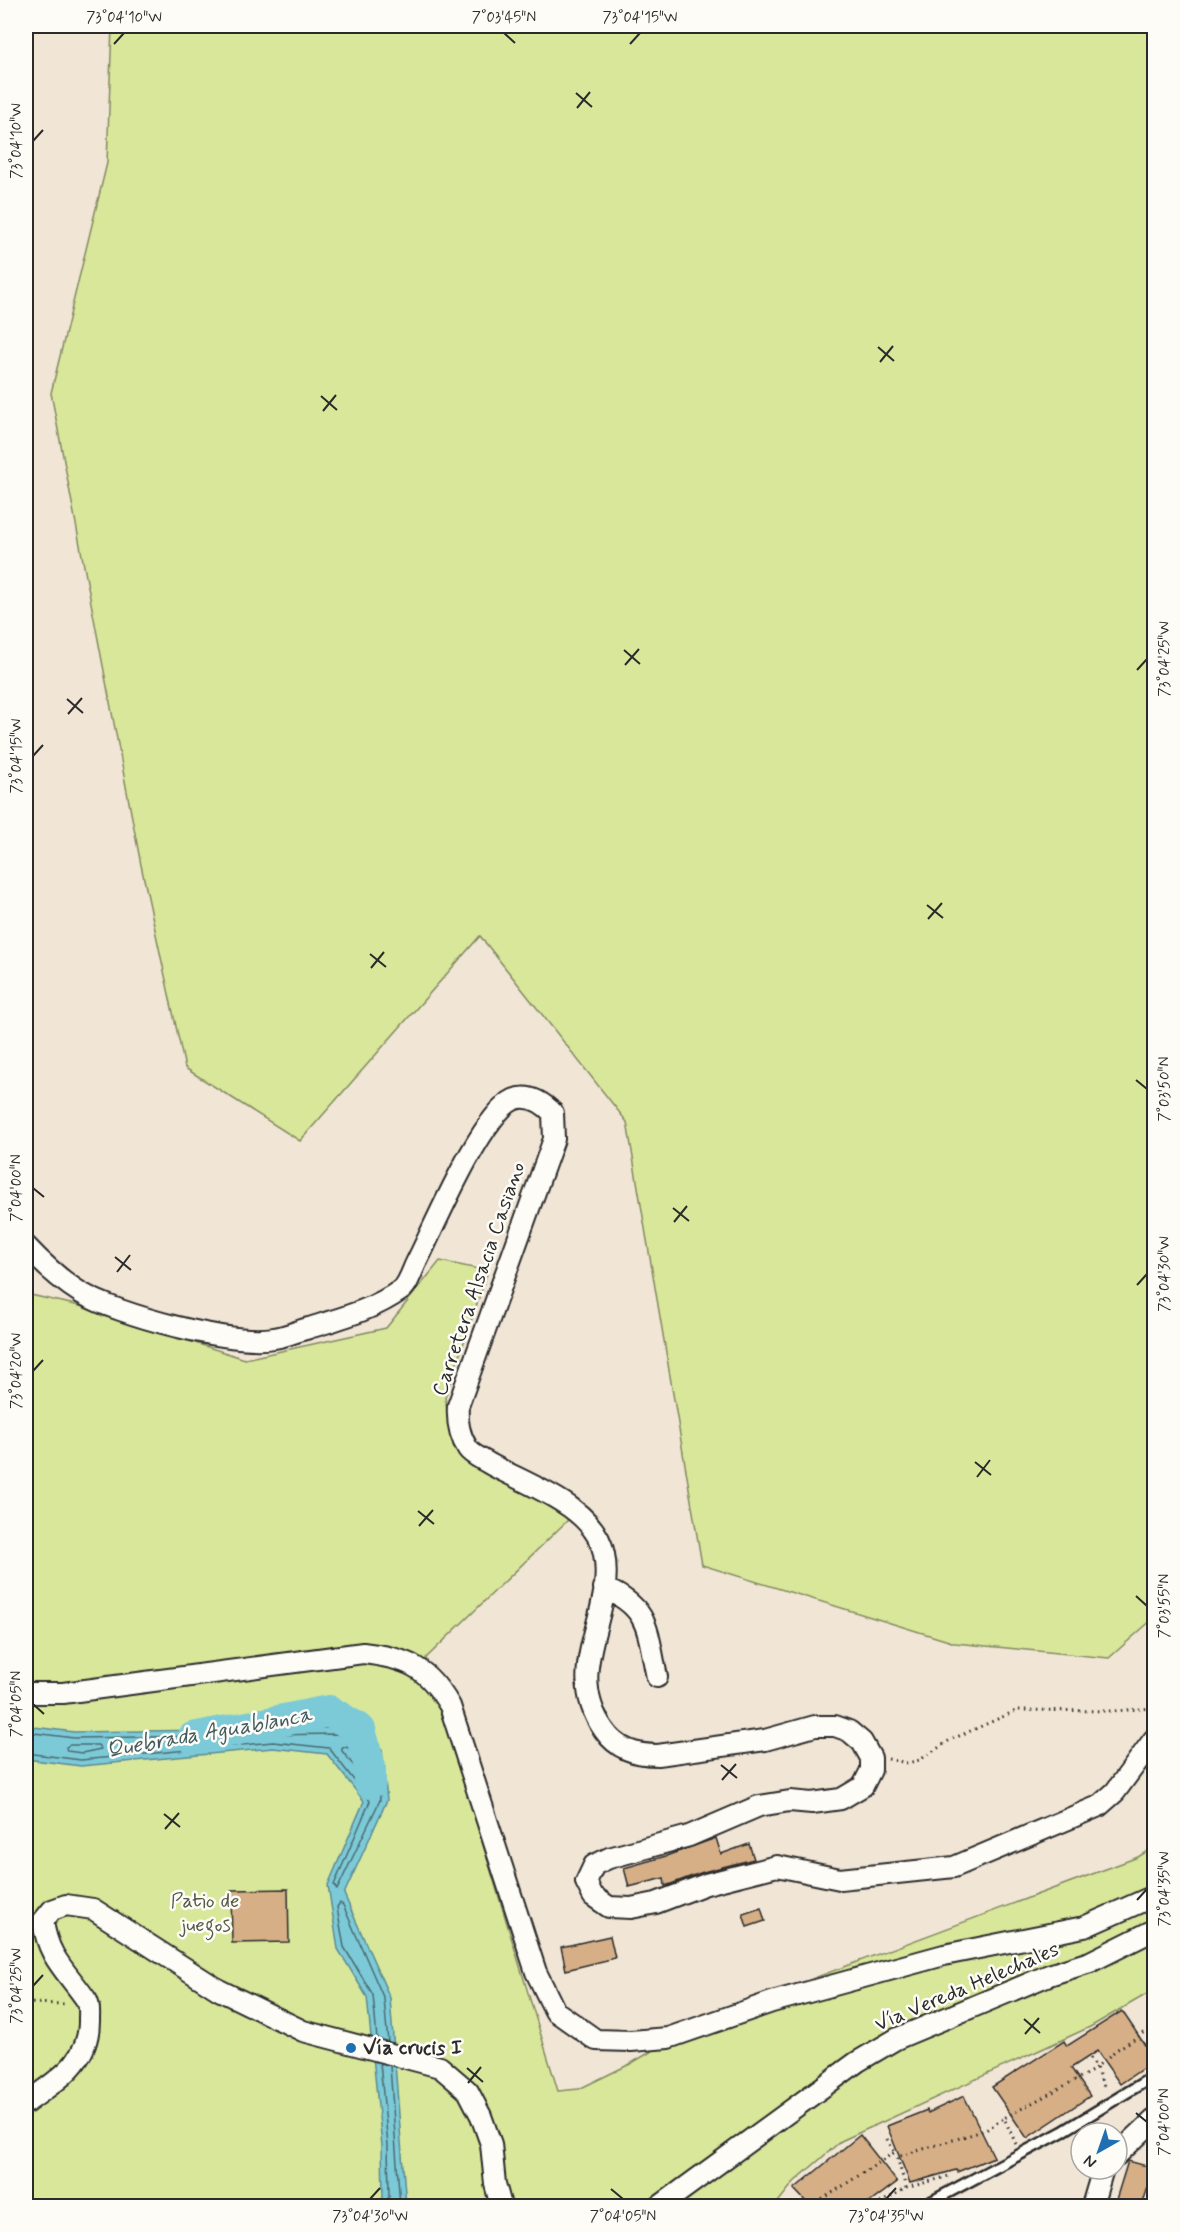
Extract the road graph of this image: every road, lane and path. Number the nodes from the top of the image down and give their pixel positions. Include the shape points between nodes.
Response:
1 (26, 1246) edge
2 (604, 1588) junction
3 (657, 1677) dead end
4 (26, 1693) edge
5 (1155, 1708) edge
6 (1155, 1739) edge
7 (871, 1758) junction
8 (1155, 1896) edge
9 (1155, 1930) edge
10 (26, 2003) edge
11 (89, 2004) junction
12 (1155, 2027) edge
13 (1090, 2058) dead end
14 (1096, 2067) junction
15 (1155, 2076) edge
16 (1106, 2095) dead end
17 (26, 2103) edge
18 (1004, 2118) junction
19 (1155, 2120) edge
20 (887, 2139) dead end
21 (1129, 2144) edge
22 (1018, 2148) dead end
23 (896, 2155) junction
24 (1099, 2181) edge
25 (906, 2188) dead end
26 (822, 2205) edge
27 (501, 2206) edge
28 (660, 2206) edge
29 (812, 2206) edge
30 (923, 2206) edge
31 (1092, 2206) edge

1 - 2 street, Carretera Alsacia Casiano via 41,1263 82,1293 124,1312 208,1332 249,1339 274,1338 373,1307 404,1288 493,1118 514,1100 532,1098 544,1103 553,1113 554,1139 458,1406 457,1425 469,1451 549,1492 596,1532 604,1554
2 - 3 street via 622,1596 643,1616
2 - 7 street, Carretera Alsacia Casiano via 586,1678 589,1702 610,1740 641,1755 658,1755 765,1740 815,1726 835,1726 862,1742
4 - 8 street via 86,1690 363,1653 394,1656 418,1667 437,1685 450,1706 536,1972 555,2011 597,2040 668,2038 772,2002 944,1955 1084,1928
5 - 7 path via 1018,1710 950,1740 920,1760 907,1763
6 - 7 street via 1115,1792 1099,1806 954,1867 840,1879 777,1866 631,1908 609,1907 593,1896 586,1881 594,1866 609,1858 689,1836 759,1806 841,1799 863,1786 871,1770
9 - 28 street, Vía Vereda Helechales via 1089,1962 896,2039 857,2062
10 - 11 path
11 - 17 street via 89,2036 74,2067
11 - 27 street via 45,1941 43,1922 52,1910 66,1905 93,1909 219,1990 303,2031 440,2067 468,2091 481,2116 491,2144
12 - 14 path
13 - 14 path
14 - 16 path
14 - 18 path
15 - 30 lane via 1062,2132
18 - 22 path
18 - 23 path via 986,2130
19 - 21 street
20 - 23 path
23 - 25 path
23 - 26 path
24 - 31 street
26 - 29 path

